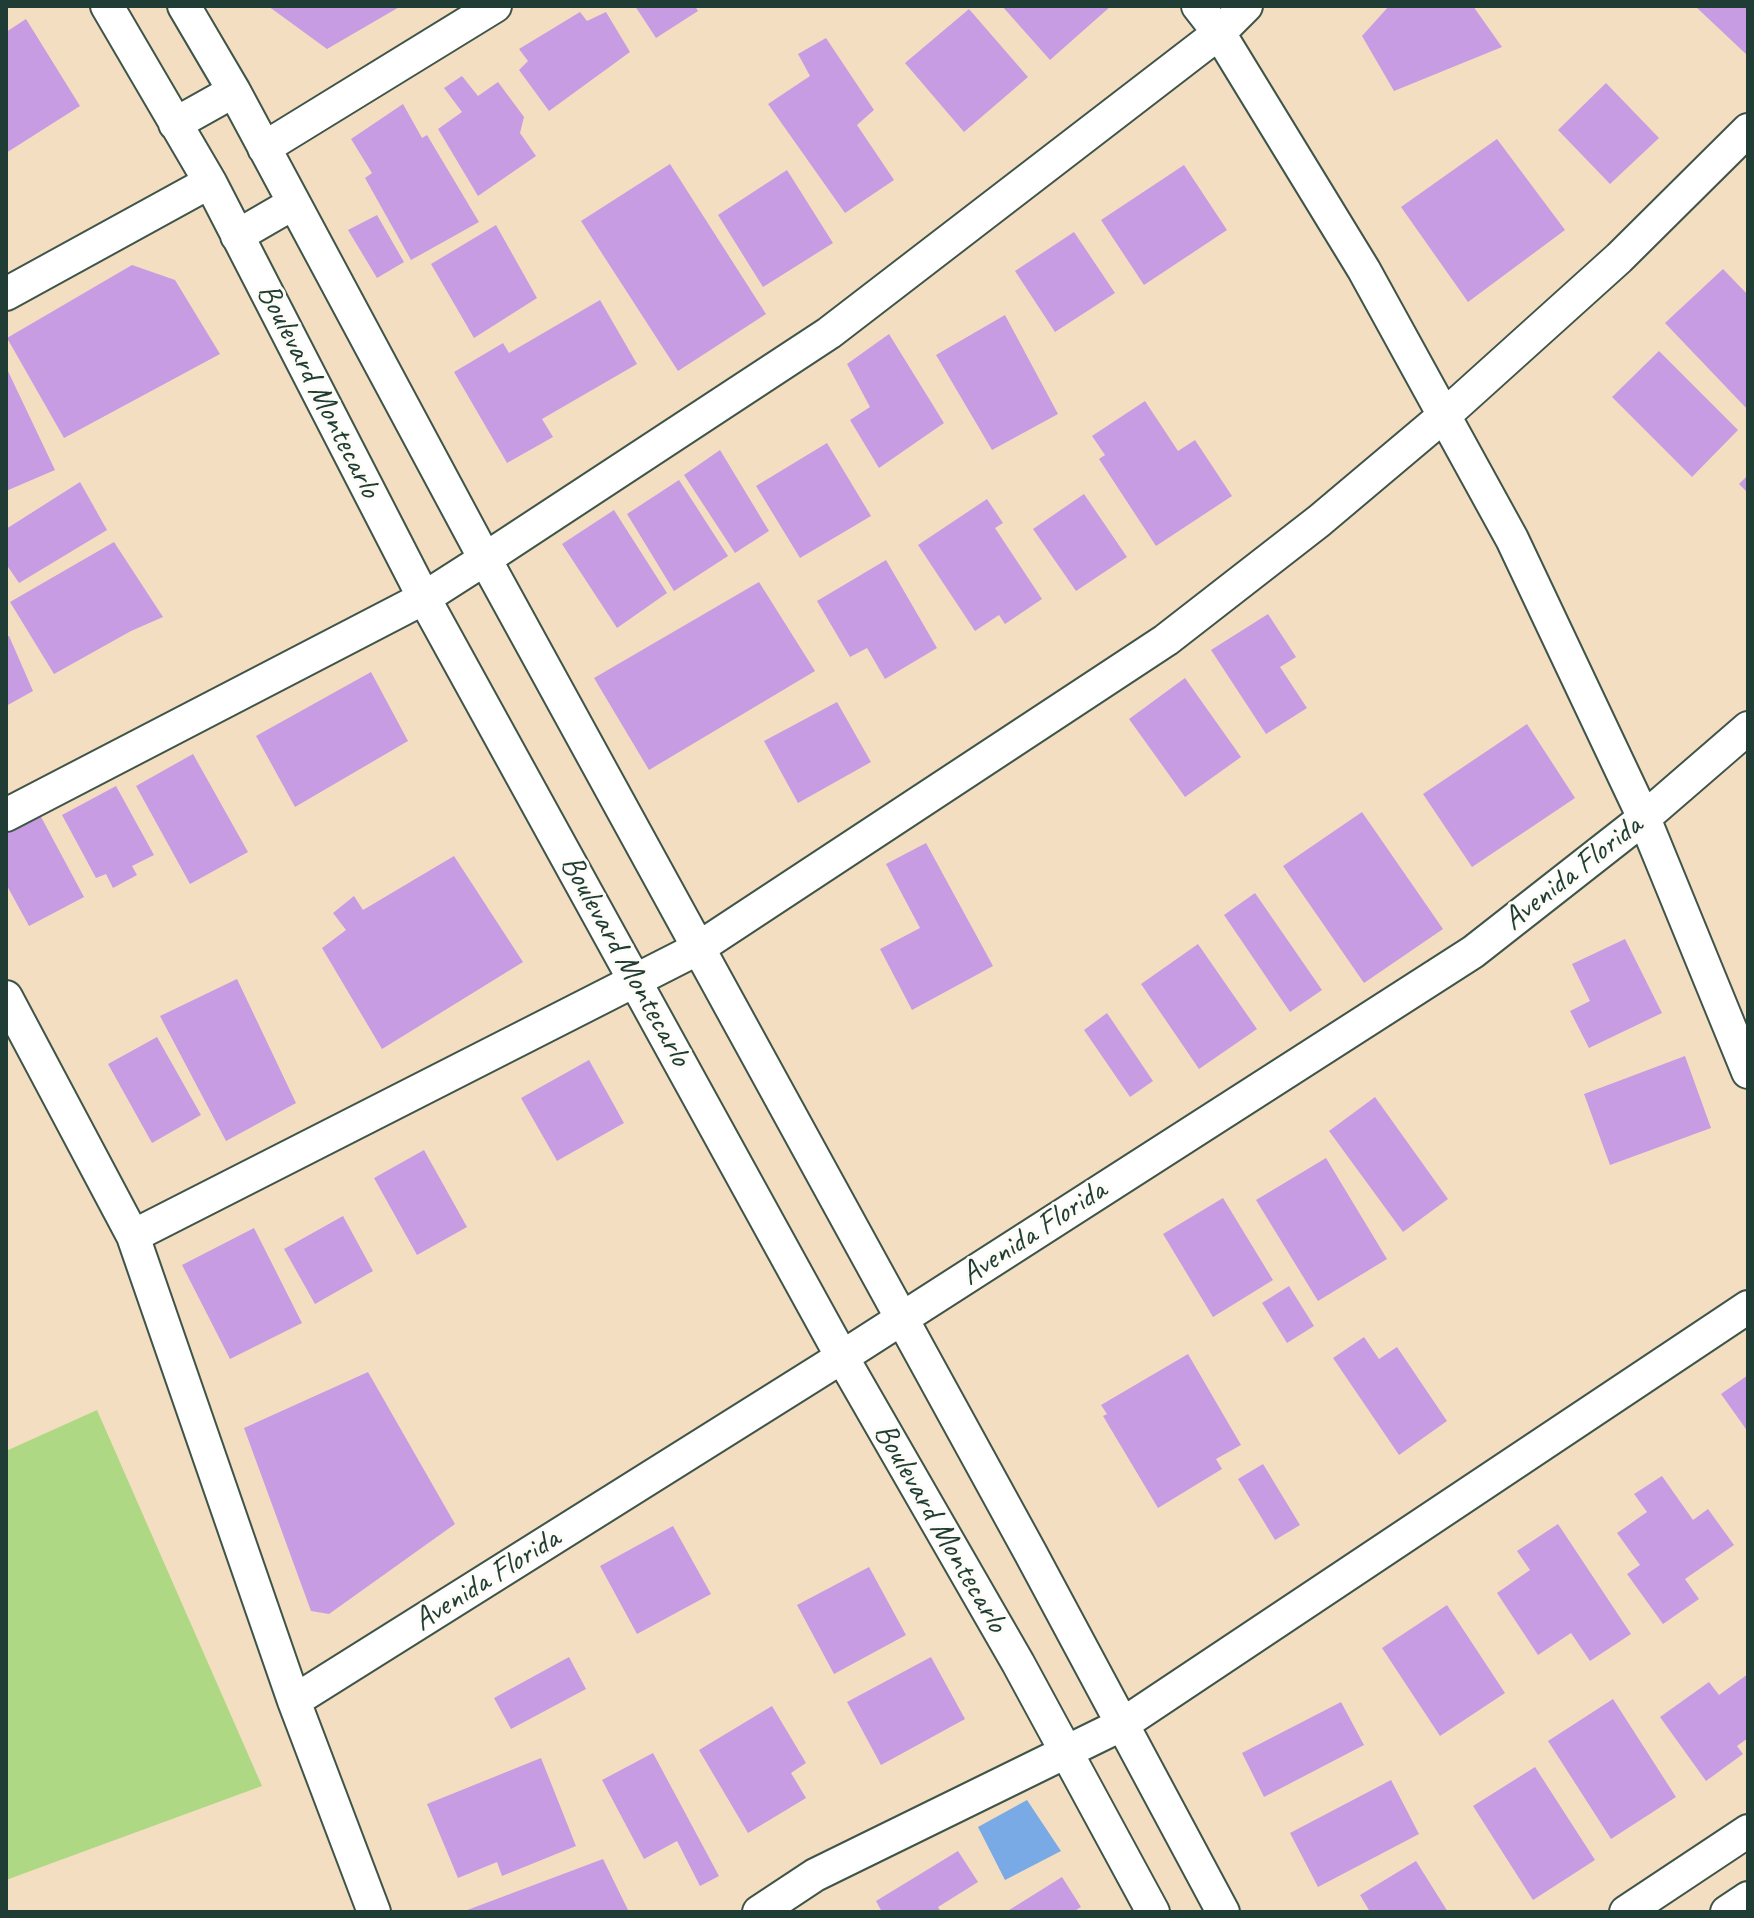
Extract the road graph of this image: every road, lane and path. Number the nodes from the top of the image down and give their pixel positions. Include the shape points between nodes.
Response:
1 (107, 6) edge
2 (184, 6) edge
3 (495, 6) edge
4 (1198, 6) edge
5 (1246, 6) edge
6 (1219, 33) junction
7 (234, 91) junction
8 (175, 124) junction
9 (1748, 130) edge
10 (264, 148) junction
11 (210, 182) junction
12 (294, 203) junction
13 (237, 236) junction
14 (6, 294) edge
15 (1446, 414) junction
16 (485, 559) junction
17 (424, 598) junction
18 (1748, 728) edge
19 (6, 815) edge
20 (1644, 818) junction
21 (697, 949) junction
22 (635, 980) junction
23 (6, 997) edge
24 (1748, 1072) edge
25 (133, 1236) junction
26 (1748, 1307) edge
27 (901, 1318) junction
28 (842, 1357) junction
29 (294, 1701) junction
30 (1123, 1724) junction
31 (1066, 1752) junction
32 (1748, 1831) edge
33 (1748, 1898) edge
34 (374, 1912) edge
35 (759, 1912) edge
36 (1153, 1912) edge
37 (1223, 1912) edge
38 (1626, 1912) edge
39 (1727, 1912) edge

1 - 8 street, Boulevard Montecarlo
2 - 7 street, Boulevard Montecarlo
3 - 10 street
4 - 6 street
5 - 6 street
6 - 15 street
6 - 16 street via 829,333
7 - 8 street
7 - 10 street, Boulevard Montecarlo
8 - 11 street, Boulevard Montecarlo
9 - 15 street via 1619,258
10 - 12 street, Boulevard Montecarlo
11 - 13 street, Boulevard Montecarlo
11 - 14 street
12 - 13 street
12 - 16 street, Boulevard Montecarlo
13 - 17 street, Boulevard Montecarlo
15 - 20 street via 1512,539
15 - 21 street via 1166,640
16 - 17 street
16 - 21 street, Boulevard Montecarlo
17 - 19 street
17 - 22 street, Boulevard Montecarlo
18 - 20 street, Avenida Florida
20 - 24 street
20 - 27 street, Avenida Florida via 1473,952
21 - 22 street
21 - 27 street, Boulevard Montecarlo
22 - 25 street
22 - 28 street, Boulevard Montecarlo
23 - 25 street
25 - 29 street
26 - 30 street
27 - 28 street, Avenida Florida
27 - 30 street, Boulevard Montecarlo
28 - 29 street, Avenida Florida
28 - 31 street, Boulevard Montecarlo
29 - 34 street
30 - 31 street
30 - 37 street, Boulevard Montecarlo
31 - 35 street via 815,1875
31 - 36 street, Boulevard Montecarlo
32 - 38 street
33 - 39 street

